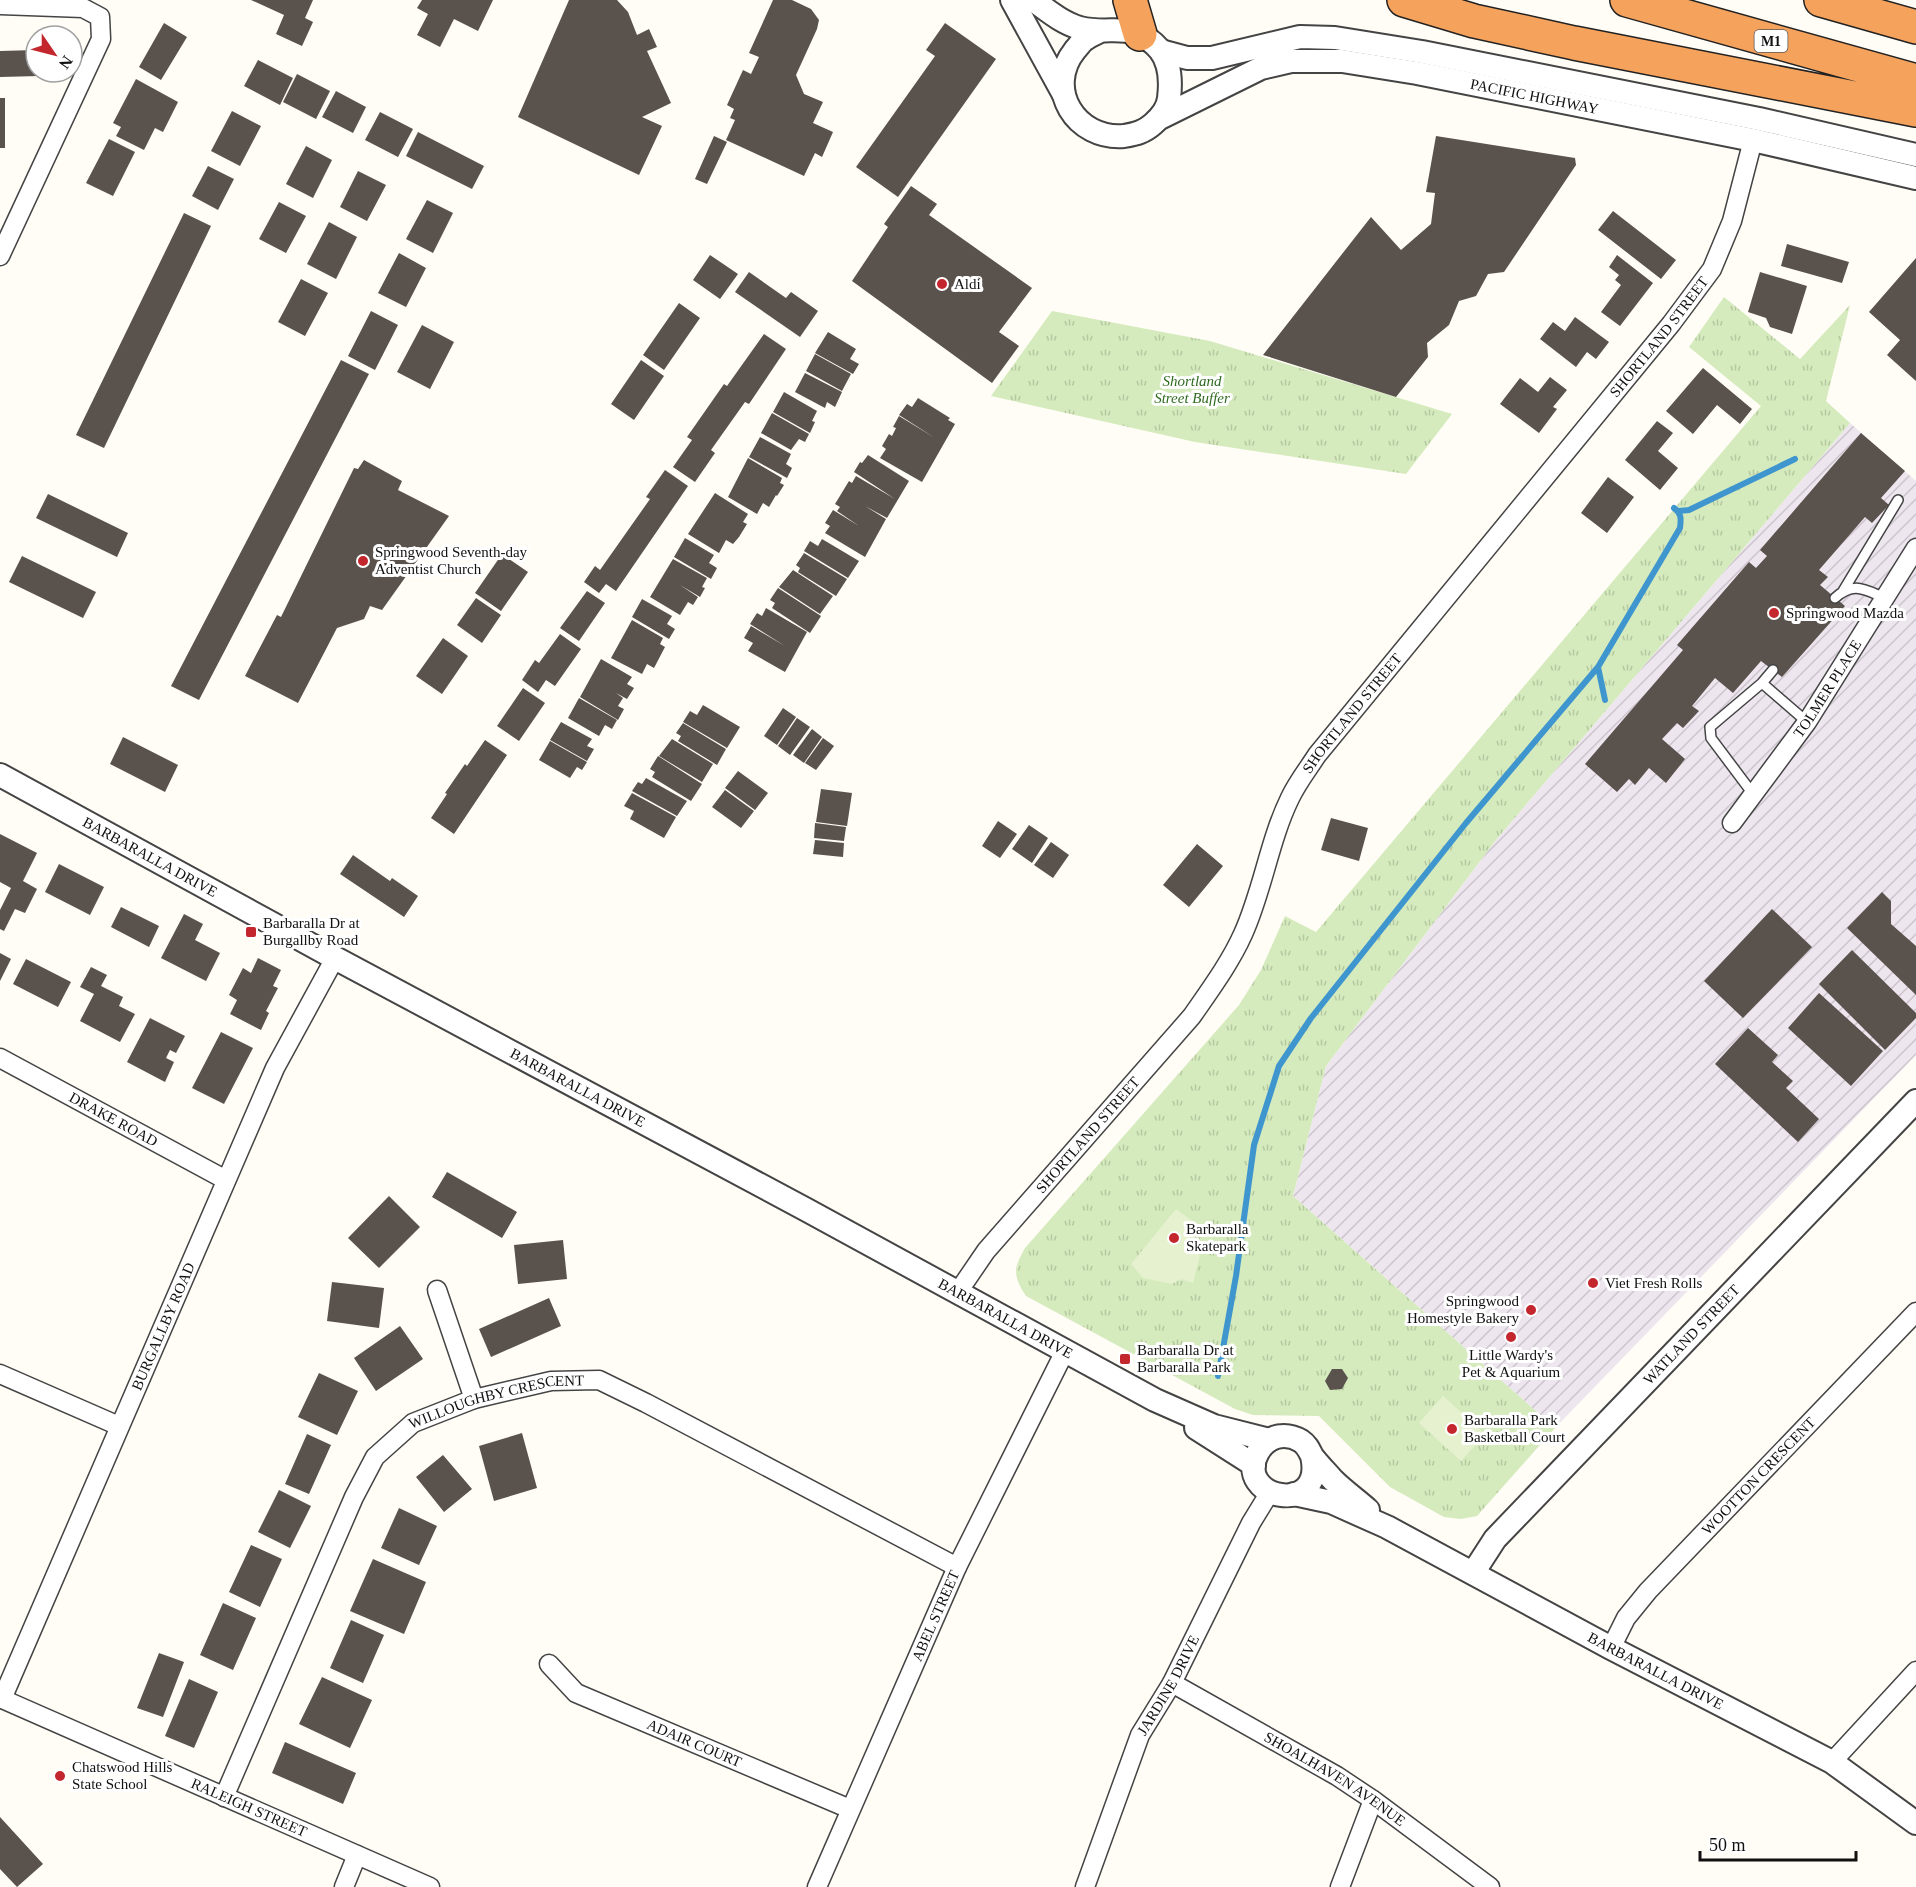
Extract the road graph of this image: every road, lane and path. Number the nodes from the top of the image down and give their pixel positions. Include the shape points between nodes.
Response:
1 (1012, 0) edge
2 (1033, 0) edge
3 (1130, 0) edge
4 (1404, 0) edge
5 (1627, 0) edge
6 (1821, 0) edge
7 (0, 5) edge
8 (1916, 27) edge
9 (1100, 31) junction
10 (1150, 42) junction
11 (1916, 81) edge
12 (1064, 94) junction
13 (1916, 110) edge
14 (1162, 117) junction
15 (1753, 140) junction
16 (1916, 155) edge
17 (1916, 178) edge
18 (0, 256) edge
19 (1898, 500) dead end
20 (1916, 548) edge
21 (1843, 591) junction
22 (1835, 598) dead end
23 (1885, 598) junction
24 (1773, 670) dead end
25 (1762, 682) junction
26 (1807, 722) junction
27 (0, 776) edge
28 (1753, 794) junction
29 (1732, 823) dead end
30 (335, 958) junction
31 (0, 1058) edge
32 (1916, 1101) edge
33 (226, 1180) junction
34 (437, 1290) dead end
35 (958, 1292) junction
36 (1916, 1312) edge
37 (1065, 1351) junction
38 (0, 1374) edge
39 (474, 1399) junction
40 (1155, 1400) junction
41 (119, 1426) junction
42 (1269, 1440) junction
43 (1312, 1456) junction
44 (1254, 1465) junction
45 (1270, 1492) junction
46 (1294, 1494) junction
47 (1388, 1527) junction
48 (957, 1567) junction
49 (1473, 1573) junction
50 (1611, 1648) junction
51 (549, 1664) dead end
52 (1916, 1671) edge
53 (1172, 1683) junction
54 (1, 1698) edge
55 (1832, 1762) junction
56 (224, 1797) junction
57 (1373, 1800) junction
58 (850, 1809) junction
59 (1916, 1823) edge
60 (357, 1855) junction
61 (344, 1887) edge
62 (430, 1887) edge
63 (817, 1887) edge
64 (1085, 1887) edge
65 (1340, 1887) edge
66 (1490, 1887) edge

1 - 12 street
2 - 9 street via 1077,27
3 - 10 highway
4 - 13 highway via 1563,41
5 - 11 highway, M1
6 - 8 highway
7 - 18 street via 83,8 100,17 102,39
9 - 10 street via 1121,29
9 - 12 street via 1083,41 1068,60
10 - 14 street via 1169,70 1168,103
10 - 16 street, PACIFIC HIGHWAY via 1187,57 1212,58 1300,36 1335,38 1748,117
12 - 14 street via 1073,115 1093,132 1110,137 1136,134
14 - 15 street, PACIFIC HIGHWAY via 1261,68 1291,61 1342,61
15 - 17 street, PACIFIC HIGHWAY
15 - 35 street, SHORTLAND STREET via 1732,222 1712,269 1317,755 1290,798 1273,841 1260,892 1218,980 1192,1016 986,1251
19 - 21 lane
20 - 23 street, TOLMER PLACE
21 - 22 lane
21 - 23 lane via 1857,587
23 - 26 street, TOLMER PLACE
24 - 25 lane
25 - 26 lane
25 - 28 lane via 1710,727 1711,738
26 - 28 street, TOLMER PLACE
27 - 30 street, BARBARALLA DRIVE
28 - 29 street, TOLMER PLACE
30 - 33 street, BURGALLBY ROAD via 275,1068
30 - 35 street, BARBARALLA DRIVE
31 - 33 street, DRAKE ROAD
32 - 49 street, WATLAND STREET via 1495,1539
33 - 41 street, BURGALLBY ROAD
34 - 39 street
35 - 37 street, BARBARALLA DRIVE
36 - 50 street, WOOTTON CRESCENT via 1648,1591 1626,1617
37 - 40 street, BARBARALLA DRIVE
37 - 48 street, ABEL STREET
38 - 41 street
39 - 48 street, WILLOUGHBY CRESCENT via 550,1382 599,1380
39 - 56 street, WILLOUGHBY CRESCENT via 413,1423 375,1456
40 - 42 street, BARBARALLA DRIVE via 1214,1426
40 - 44 street, BARBARALLA DRIVE
41 - 54 street, BURGALLBY ROAD
42 - 43 street, BARBARALLA DRIVE via 1290,1436 1308,1446
42 - 44 street via 1256,1455
43 - 46 street via 1313,1474 1302,1490
43 - 47 street, BARBARALLA DRIVE via 1335,1482
44 - 45 street, BARBARALLA DRIVE via 1258,1481
45 - 46 street, BARBARALLA DRIVE
45 - 53 street, JARDINE DRIVE
46 - 47 street, BARBARALLA DRIVE via 1331,1502
47 - 49 street, BARBARALLA DRIVE
48 - 58 street, ABEL STREET
49 - 50 street, BARBARALLA DRIVE
50 - 55 street, BARBARALLA DRIVE
51 - 58 street, ADAIR COURT via 576,1693
52 - 55 street
53 - 57 street, SHOALHAVEN AVENUE
53 - 64 street, JARDINE DRIVE via 1140,1735
54 - 56 street, RALEIGH STREET
55 - 59 street, BARBARALLA DRIVE
56 - 60 street, RALEIGH STREET
57 - 65 street
57 - 66 street, SHOALHAVEN AVENUE
58 - 63 street, ABEL STREET
60 - 61 street
60 - 62 street, RALEIGH STREET

